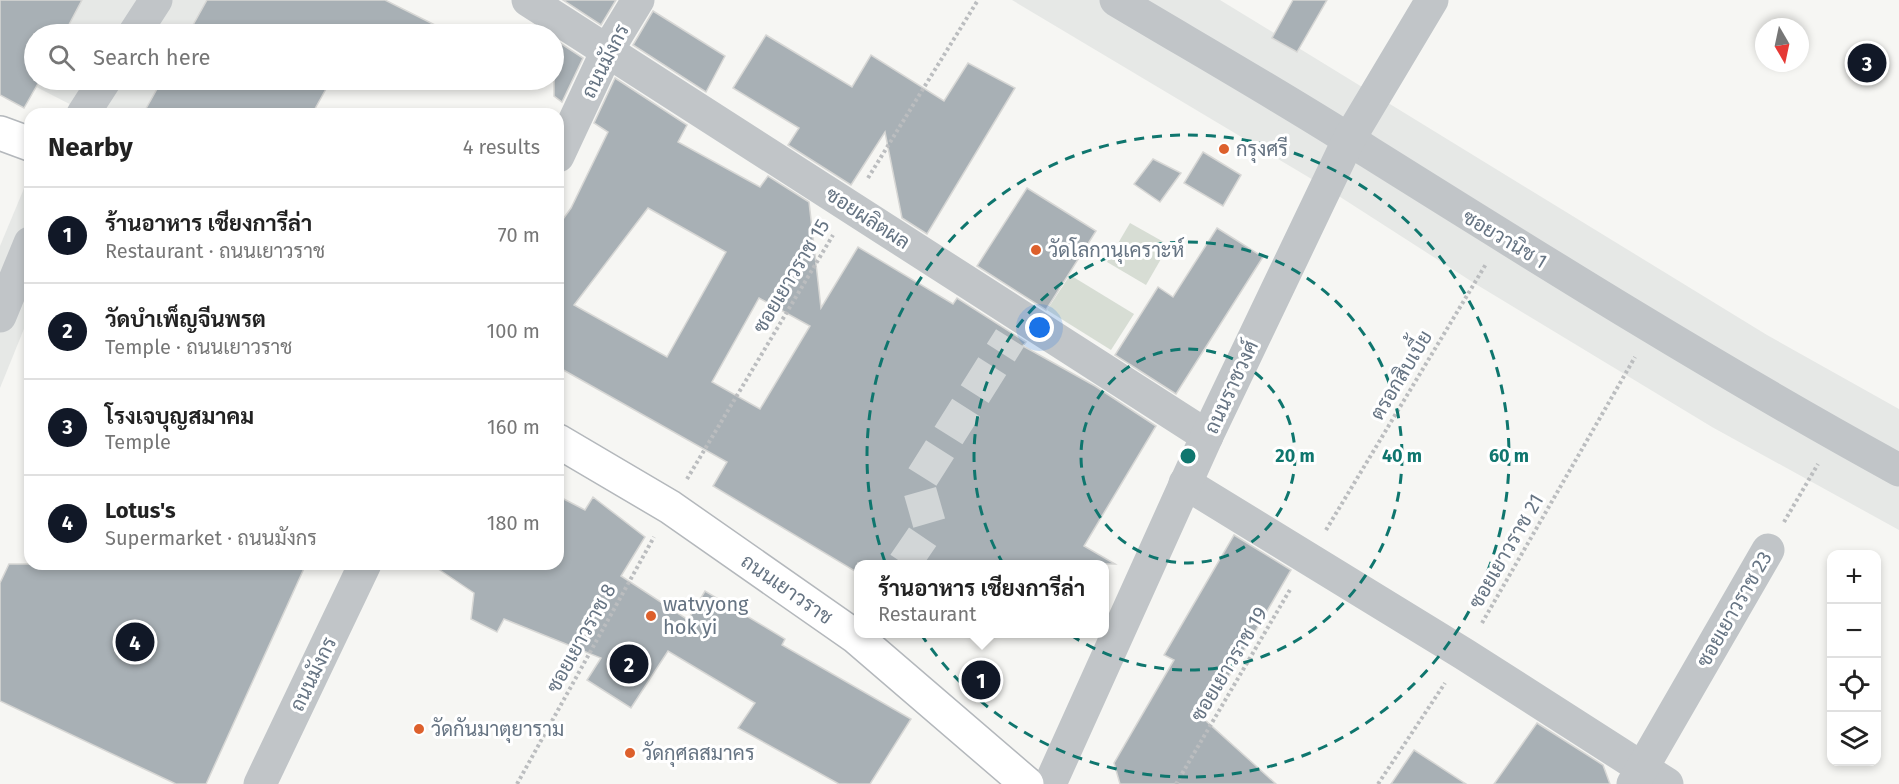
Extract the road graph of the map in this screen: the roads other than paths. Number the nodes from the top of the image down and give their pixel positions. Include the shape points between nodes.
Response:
1 (156, 0) edge
2 (528, 0) edge
3 (638, 0) edge
4 (1116, 0) edge
5 (1432, 0) edge
6 (140, 24) edge
7 (608, 51) junction
8 (99, 90) edge
9 (87, 108) edge
10 (0, 133) edge
11 (1349, 140) junction
12 (24, 142) edge
13 (564, 143) edge
14 (24, 258) edge
15 (0, 316) edge
16 (1207, 436) junction
17 (564, 445) edge
18 (1899, 470) edge
19 (1185, 483) junction
20 (1768, 550) road end
21 (362, 570) edge
22 (854, 633) edge
23 (860, 638) edge
24 (1648, 779) edge
25 (260, 784) edge
26 (1027, 784) edge
27 (1050, 784) edge

1 - 6 street
2 - 7 street, ซอยผลิตผล
3 - 7 street, ถนนมังกร
4 - 11 street, ซอยวานิช 1
5 - 11 street, ถนนราชวงศ์
7 - 13 street, ถนนมังกร
7 - 16 street, ซอยผลิตผล via 850,207 1017,328
8 - 9 street
10 - 12 main road
11 - 16 street, ถนนราชวงศ์
11 - 18 street, ซอยวานิช 1 via 1653,328
14 - 15 street
16 - 19 street, ถนนราชวงศ์
17 - 22 main road, ถนนเยาวราช via 670,507
19 - 24 street via 1464,654
19 - 27 street, ถนนราชวงศ์
20 - 24 street, ซอยเยาวราช 23
21 - 25 street, ถนนมังกร
23 - 26 main road, ถนนเยาวราช

